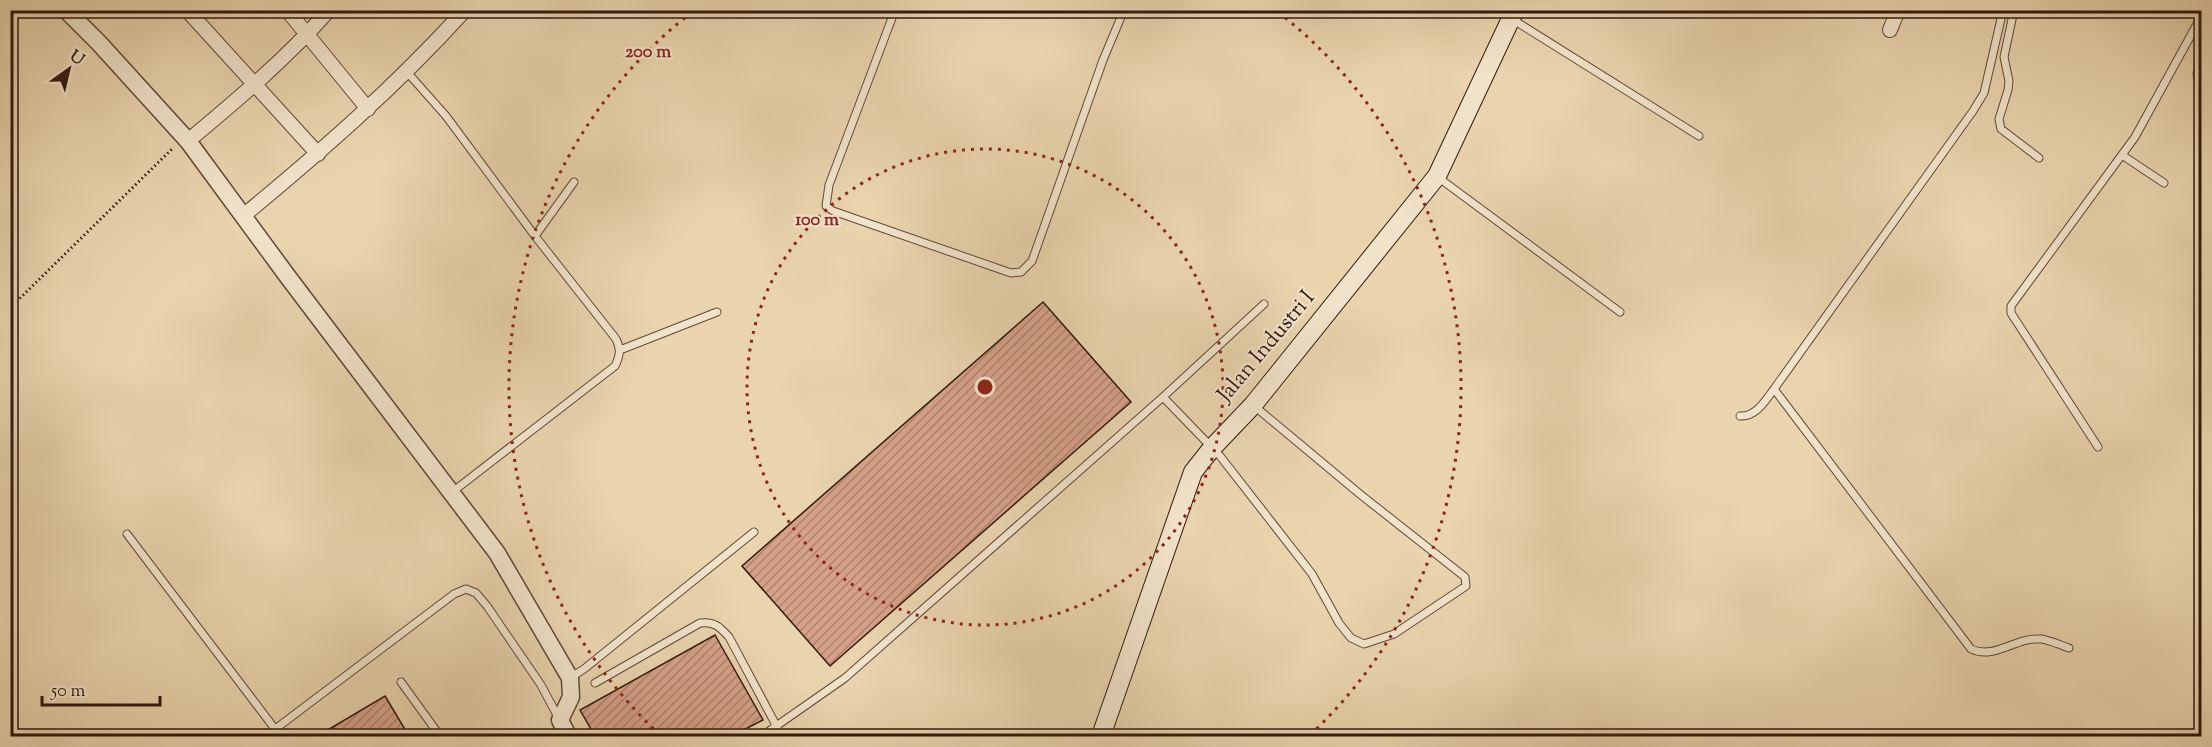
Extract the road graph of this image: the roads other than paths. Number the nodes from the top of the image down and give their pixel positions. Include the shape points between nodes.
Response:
1 (66, 10) edge
2 (187, 10) edge
3 (287, 10) edge
4 (329, 10) edge
5 (465, 10) edge
6 (895, 10) edge
7 (1124, 10) edge
8 (1898, 10) edge
9 (2003, 10) edge
10 (2014, 10) edge
11 (1513, 15) edge
12 (2202, 15) edge
13 (1890, 30) dead end
14 (308, 34) junction
15 (2202, 63) edge
16 (406, 72) junction
17 (255, 85) junction
18 (2202, 85) edge
19 (369, 110) junction
20 (1699, 136) dead end
21 (182, 144) junction
22 (318, 154) junction
23 (2122, 155) junction
24 (2039, 158) dead end
25 (1437, 176) junction
26 (574, 182) dead end
27 (2164, 183) dead end
28 (243, 216) junction
29 (535, 236) junction
30 (1264, 304) dead end
31 (717, 312) dead end
32 (1620, 312) dead end
33 (620, 350) junction
34 (1774, 389) junction
35 (1163, 397) junction
36 (1253, 405) junction
37 (1740, 416) dead end
38 (2098, 447) dead end
39 (1212, 448) junction
40 (451, 493) junction
41 (754, 532) dead end
42 (127, 534) dead end
43 (2069, 648) dead end
44 (570, 678) junction
45 (401, 682) dead end
46 (595, 683) dead end
47 (560, 720) junction
48 (777, 727) junction
49 (275, 729) junction
50 (266, 736) edge
51 (440, 736) edge
52 (568, 736) edge
53 (762, 736) edge
54 (1101, 736) edge

1 - 21 street via 99,42
2 - 17 street
3 - 14 street
4 - 14 street
5 - 16 street
6 - 7 lane via 829,185 826,206 1011,273 1021,272 1032,261
8 - 13 street
9 - 34 lane via 1983,93 1973,111
10 - 24 lane via 2004,57 2008,90 1999,119 2001,129
11 - 20 lane
11 - 25 main road, Jalan Industri I
12 - 23 lane
14 - 17 street
14 - 19 street
15 - 18 lane via 2196,72
16 - 19 street
16 - 29 lane via 446,116
17 - 21 street
17 - 22 street
19 - 22 street
21 - 28 street
22 - 28 street
23 - 27 lane
23 - 38 lane via 2011,306 2011,314
25 - 32 lane
25 - 36 main road, Jalan Industri I
26 - 29 lane
28 - 40 street
29 - 33 lane via 616,339
30 - 35 lane
31 - 33 lane
33 - 40 lane via 615,366
34 - 37 lane via 1756,412
34 - 43 lane via 1971,649 1990,653 2008,645 2042,639
35 - 39 lane
35 - 48 lane via 845,678
36 - 39 main road, Jalan Industri I
36 - 39 lane via 1465,577 1466,586 1394,634 1364,644 1352,638 1339,623 1312,574
39 - 54 main road, Jalan Industri I via 1193,472
40 - 44 street via 497,553
41 - 44 lane
42 - 49 lane
44 - 47 street via 571,697
45 - 51 lane
46 - 48 lane via 700,623 718,624 729,637
47 - 49 lane via 487,606 476,593 466,589 454,594
47 - 52 street
48 - 53 lane
49 - 50 lane

